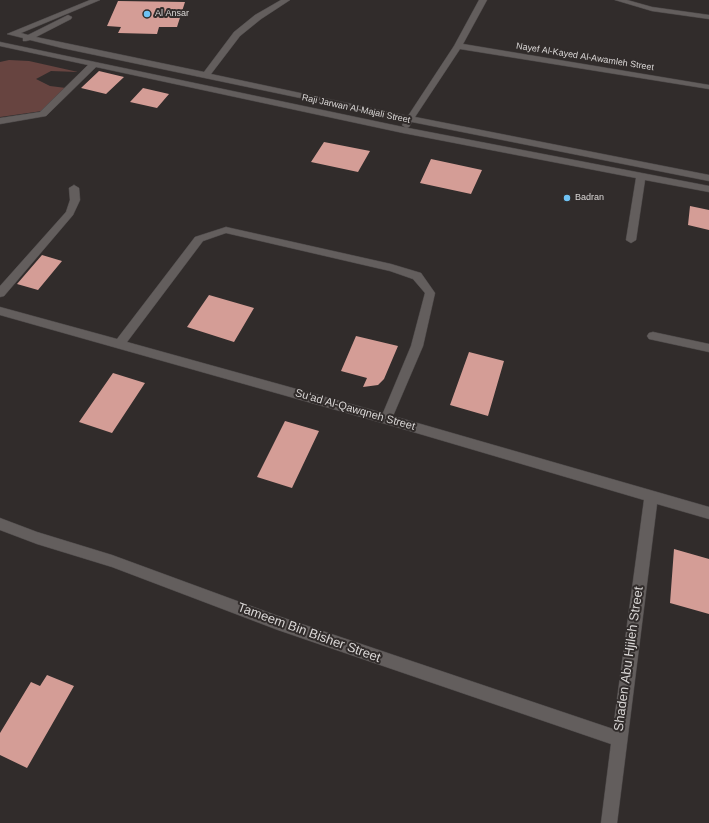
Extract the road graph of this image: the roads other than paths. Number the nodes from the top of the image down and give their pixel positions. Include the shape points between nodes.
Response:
1 (286, 0) edge
2 (483, 0) edge
3 (619, 0) edge
4 (91, 1) edge
5 (709, 17) edge
6 (13, 34) junction
7 (0, 38) edge
8 (29, 38) junction
9 (2, 46) edge
10 (458, 46) junction
11 (94, 64) junction
12 (206, 75) junction
13 (254, 85) junction
14 (709, 87) edge
15 (245, 96) junction
16 (410, 119) junction
17 (0, 121) edge
18 (403, 130) junction
19 (641, 176) junction
20 (709, 178) edge
21 (74, 188) dead end
22 (709, 189) edge
23 (631, 240) dead end
24 (0, 293) edge
25 (0, 311) edge
26 (653, 336) dead end
27 (120, 344) junction
28 (709, 348) edge
29 (386, 419) junction
30 (651, 496) junction
31 (709, 512) edge
32 (0, 524) edge
33 (619, 739) junction
34 (609, 823) edge

1 - 12 street via 237,34
2 - 10 street
3 - 5 street via 652,9
4 - 6 street
4 - 8 street via 64,20
6 - 7 street
6 - 8 street, Raji Jarwan Al-Majali Street
8 - 9 street
8 - 12 street, Raji Jarwan Al-Majali Street
9 - 11 street, Raji Jarwan Al-Majali Street
10 - 14 street, Nayef Al-Kayed Al-Awamleh Street
10 - 16 street
11 - 15 street, Raji Jarwan Al-Majali Street
11 - 17 street via 43,114
12 - 13 street, Raji Jarwan Al-Majali Street
13 - 15 street
13 - 16 street, Raji Jarwan Al-Majali Street
15 - 18 street, Raji Jarwan Al-Majali Street
16 - 18 street
16 - 20 street, Raji Jarwan Al-Majali Street
18 - 19 street, Raji Jarwan Al-Majali Street
19 - 22 street, Raji Jarwan Al-Majali Street
19 - 23 street
21 - 24 street via 70,213
25 - 27 street, Su‘ad Al-Qawqneh Street
26 - 28 street
27 - 29 street, Su‘ad Al-Qawqneh Street
27 - 29 street via 199,239 226,230 391,268 417,276 430,293 417,346
29 - 30 street, Su‘ad Al-Qawqneh Street
30 - 31 street, Su‘ad Al-Qawqneh Street
30 - 33 street, Shaden Abu Hjileh Street
32 - 33 street, Tameem Bin Bisher Street
33 - 34 street, Shaden Abu Hjileh Street

